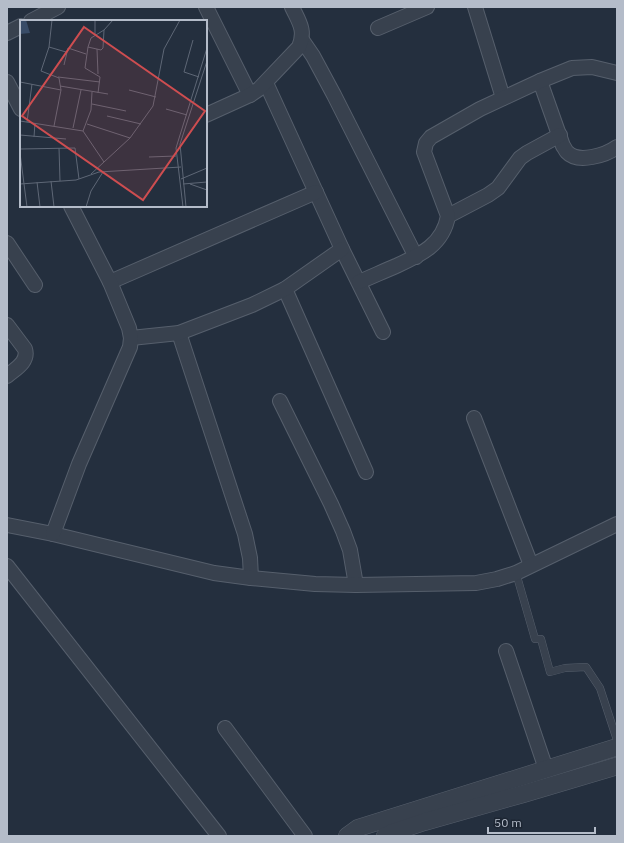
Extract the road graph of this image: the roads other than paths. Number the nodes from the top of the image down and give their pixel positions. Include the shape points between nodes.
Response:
1 (58, 7) edge
2 (206, 7) edge
3 (292, 7) edge
4 (427, 7) edge
5 (475, 7) edge
6 (32, 20) edge
7 (20, 26) edge
8 (378, 28) dead end
9 (7, 33) edge
10 (302, 40) junction
11 (617, 73) edge
12 (540, 81) junction
13 (266, 82) junction
14 (7, 83) edge
15 (250, 95) junction
16 (504, 98) junction
17 (20, 107) edge
18 (207, 115) edge
19 (560, 135) junction
20 (617, 147) edge
21 (316, 192) junction
22 (72, 207) edge
23 (448, 216) junction
24 (7, 243) edge
25 (342, 249) junction
26 (416, 257) junction
27 (110, 282) junction
28 (358, 282) junction
29 (35, 285) dead end
30 (285, 289) junction
31 (7, 325) edge
32 (383, 332) dead end
33 (179, 333) junction
34 (131, 338) junction
35 (7, 376) edge
36 (280, 400) dead end
37 (474, 418) dead end
38 (366, 472) dead end
39 (617, 524) edge
40 (7, 525) edge
41 (53, 534) junction
42 (531, 565) junction
43 (7, 566) edge
44 (516, 573) junction
45 (251, 578) junction
46 (356, 585) junction
47 (506, 651) dead end
48 (225, 728) dead end
49 (617, 740) edge
50 (617, 747) edge
51 (617, 766) edge
52 (546, 769) junction
53 (219, 836) edge
54 (305, 836) edge
55 (347, 836) edge
56 (385, 836) edge

1 - 6 street
2 - 15 street
3 - 10 street via 302,30
4 - 8 street
5 - 16 street
7 - 9 street
10 - 13 street via 299,47
10 - 26 street via 334,95
11 - 12 street via 592,67 572,68
12 - 16 street
12 - 19 street
13 - 15 street
13 - 21 street
14 - 17 street
15 - 18 street
16 - 23 street via 480,108 431,137 426,143 424,152
19 - 20 street via 567,152 573,156 599,156
19 - 23 street via 520,158 498,188
21 - 25 street
21 - 27 street
22 - 27 street
23 - 26 street via 440,238
24 - 29 street
25 - 28 street
25 - 30 street
26 - 28 street
27 - 34 street
28 - 32 street
30 - 33 street via 252,306
30 - 38 street
31 - 35 street via 26,354 22,364
33 - 34 street
33 - 45 street via 245,534
34 - 41 street via 130,347 79,464
36 - 46 street via 344,531
37 - 42 street
39 - 42 street
40 - 41 street
41 - 45 street via 214,573
42 - 44 street
43 - 53 street
44 - 46 street via 476,583
44 - 49 lane via 535,639 541,639 550,672 586,666 600,688
45 - 46 street
47 - 52 street
48 - 54 street
50 - 52 street
51 - 56 street via 424,822
52 - 55 street via 358,828

